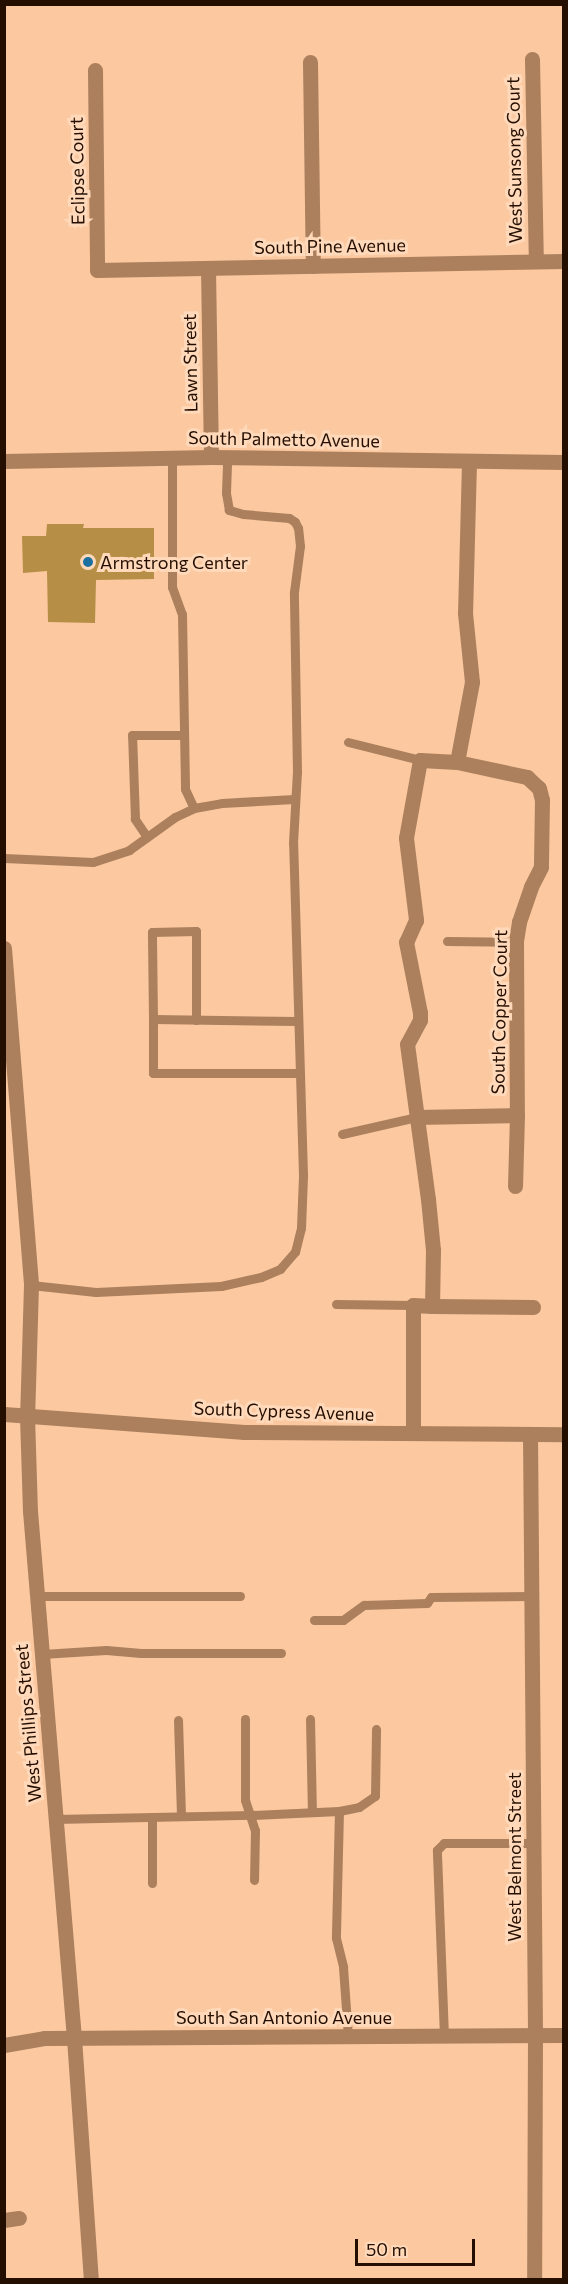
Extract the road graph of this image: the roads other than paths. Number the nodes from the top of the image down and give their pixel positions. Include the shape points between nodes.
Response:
1 (532, 59) dead end
2 (310, 62) dead end
3 (95, 70) dead end
4 (536, 261) junction
5 (564, 261) edge
6 (313, 266) junction
7 (208, 268) junction
8 (97, 270) joint
9 (219, 457) junction
10 (172, 458) junction
11 (4, 461) edge
12 (469, 462) junction
13 (564, 462) edge
14 (184, 735) junction
15 (348, 742) dead end
16 (420, 760) junction
17 (457, 762) junction
18 (294, 799) junction
19 (194, 808) junction
20 (147, 837) junction
21 (4, 858) edge
22 (447, 941) dead end
23 (516, 942) junction
24 (4, 948) edge
25 (153, 1019) junction
26 (196, 1020) junction
27 (297, 1021) junction
28 (299, 1073) junction
29 (517, 1115) junction
30 (416, 1117) junction
31 (342, 1134) dead end
32 (515, 1186) dead end
33 (31, 1285) junction
34 (336, 1304) dead end
35 (413, 1305) junction
36 (432, 1305) junction
37 (533, 1307) dead end
38 (4, 1414) edge
39 (27, 1416) junction
40 (413, 1433) junction
41 (530, 1434) junction
42 (564, 1434) edge
43 (37, 1596) junction
44 (240, 1596) dead end
45 (531, 1596) junction
46 (314, 1620) dead end
47 (281, 1653) dead end
48 (42, 1654) junction
49 (245, 1719) dead end
50 (310, 1719) dead end
51 (178, 1720) dead end
52 (376, 1730) dead end
53 (339, 1811) junction
54 (312, 1812) junction
55 (252, 1815) junction
56 (181, 1816) junction
57 (152, 1817) junction
58 (55, 1819) junction
59 (534, 1843) junction
60 (254, 1880) dead end
61 (152, 1883) dead end
62 (444, 2036) junction
63 (536, 2036) junction
64 (564, 2036) edge
65 (348, 2037) junction
66 (74, 2038) junction
67 (4, 2044) edge
68 (91, 2280) edge
69 (534, 2280) edge

1 - 4 street, West Sunsong Court
2 - 6 street
3 - 8 street, Eclipse Court
4 - 5 street, South Pine Avenue
4 - 6 street, South Pine Avenue
6 - 7 street, South Pine Avenue
7 - 8 street, South Pine Avenue
7 - 9 street, Lawn Street
9 - 10 street, South Palmetto Avenue
9 - 12 street, South Palmetto Avenue
9 - 18 lane via 229,510 289,518 298,528 293,635 297,772
10 - 11 street, South Palmetto Avenue
10 - 14 lane via 172,587 183,614
12 - 13 street, South Palmetto Avenue
12 - 17 street via 465,614 472,682
14 - 19 lane via 185,789
14 - 20 lane via 132,735 135,819
15 - 16 lane
16 - 17 street, South Copper Court
16 - 30 street via 406,838 416,920 406,942 420,1013 407,1044
17 - 23 street, South Copper Court via 527,777 539,788 543,860 519,922
18 - 19 lane
18 - 27 lane
19 - 20 lane
20 - 21 lane via 129,850 93,862
22 - 23 lane
23 - 29 street, South Copper Court
24 - 33 street, West Phillips Street
25 - 26 lane
25 - 26 lane via 152,932 196,932
25 - 28 lane via 153,1073
26 - 27 lane
27 - 28 lane
28 - 33 lane via 301,1228 296,1252 280,1269 221,1286 96,1292
29 - 30 street, South Copper Court
29 - 32 street, South Copper Court
30 - 31 lane
30 - 36 street via 433,1250
33 - 39 street, West Phillips Street
34 - 35 lane
35 - 36 street
35 - 40 street
36 - 37 street
38 - 39 street, South Cypress Avenue
39 - 40 street, South Cypress Avenue via 244,1432
39 - 43 street, West Phillips Street
40 - 41 street, South Cypress Avenue
41 - 42 street, South Cypress Avenue
41 - 45 street, West Belmont Street
43 - 44 lane
43 - 48 street, West Phillips Street
45 - 46 lane via 431,1597 427,1603 364,1605 343,1620
45 - 59 street, West Belmont Street
47 - 48 lane via 106,1650
48 - 58 street, West Phillips Street
49 - 55 lane via 245,1800
50 - 54 lane
51 - 56 lane
52 - 53 lane via 375,1796 359,1807
53 - 54 lane
53 - 65 lane via 336,1938 343,1967
54 - 55 lane
55 - 56 lane
55 - 60 lane
56 - 57 lane
57 - 58 lane
57 - 61 lane
58 - 66 street, West Phillips Street
59 - 62 lane via 444,1843 437,1850
59 - 63 street, West Belmont Street
62 - 63 street, South San Antonio Avenue
62 - 65 street, South San Antonio Avenue
63 - 64 street, South San Antonio Avenue
63 - 69 street, West Belmont Street
65 - 66 street, South San Antonio Avenue
66 - 67 street, South San Antonio Avenue
66 - 68 street, West Phillips Street

